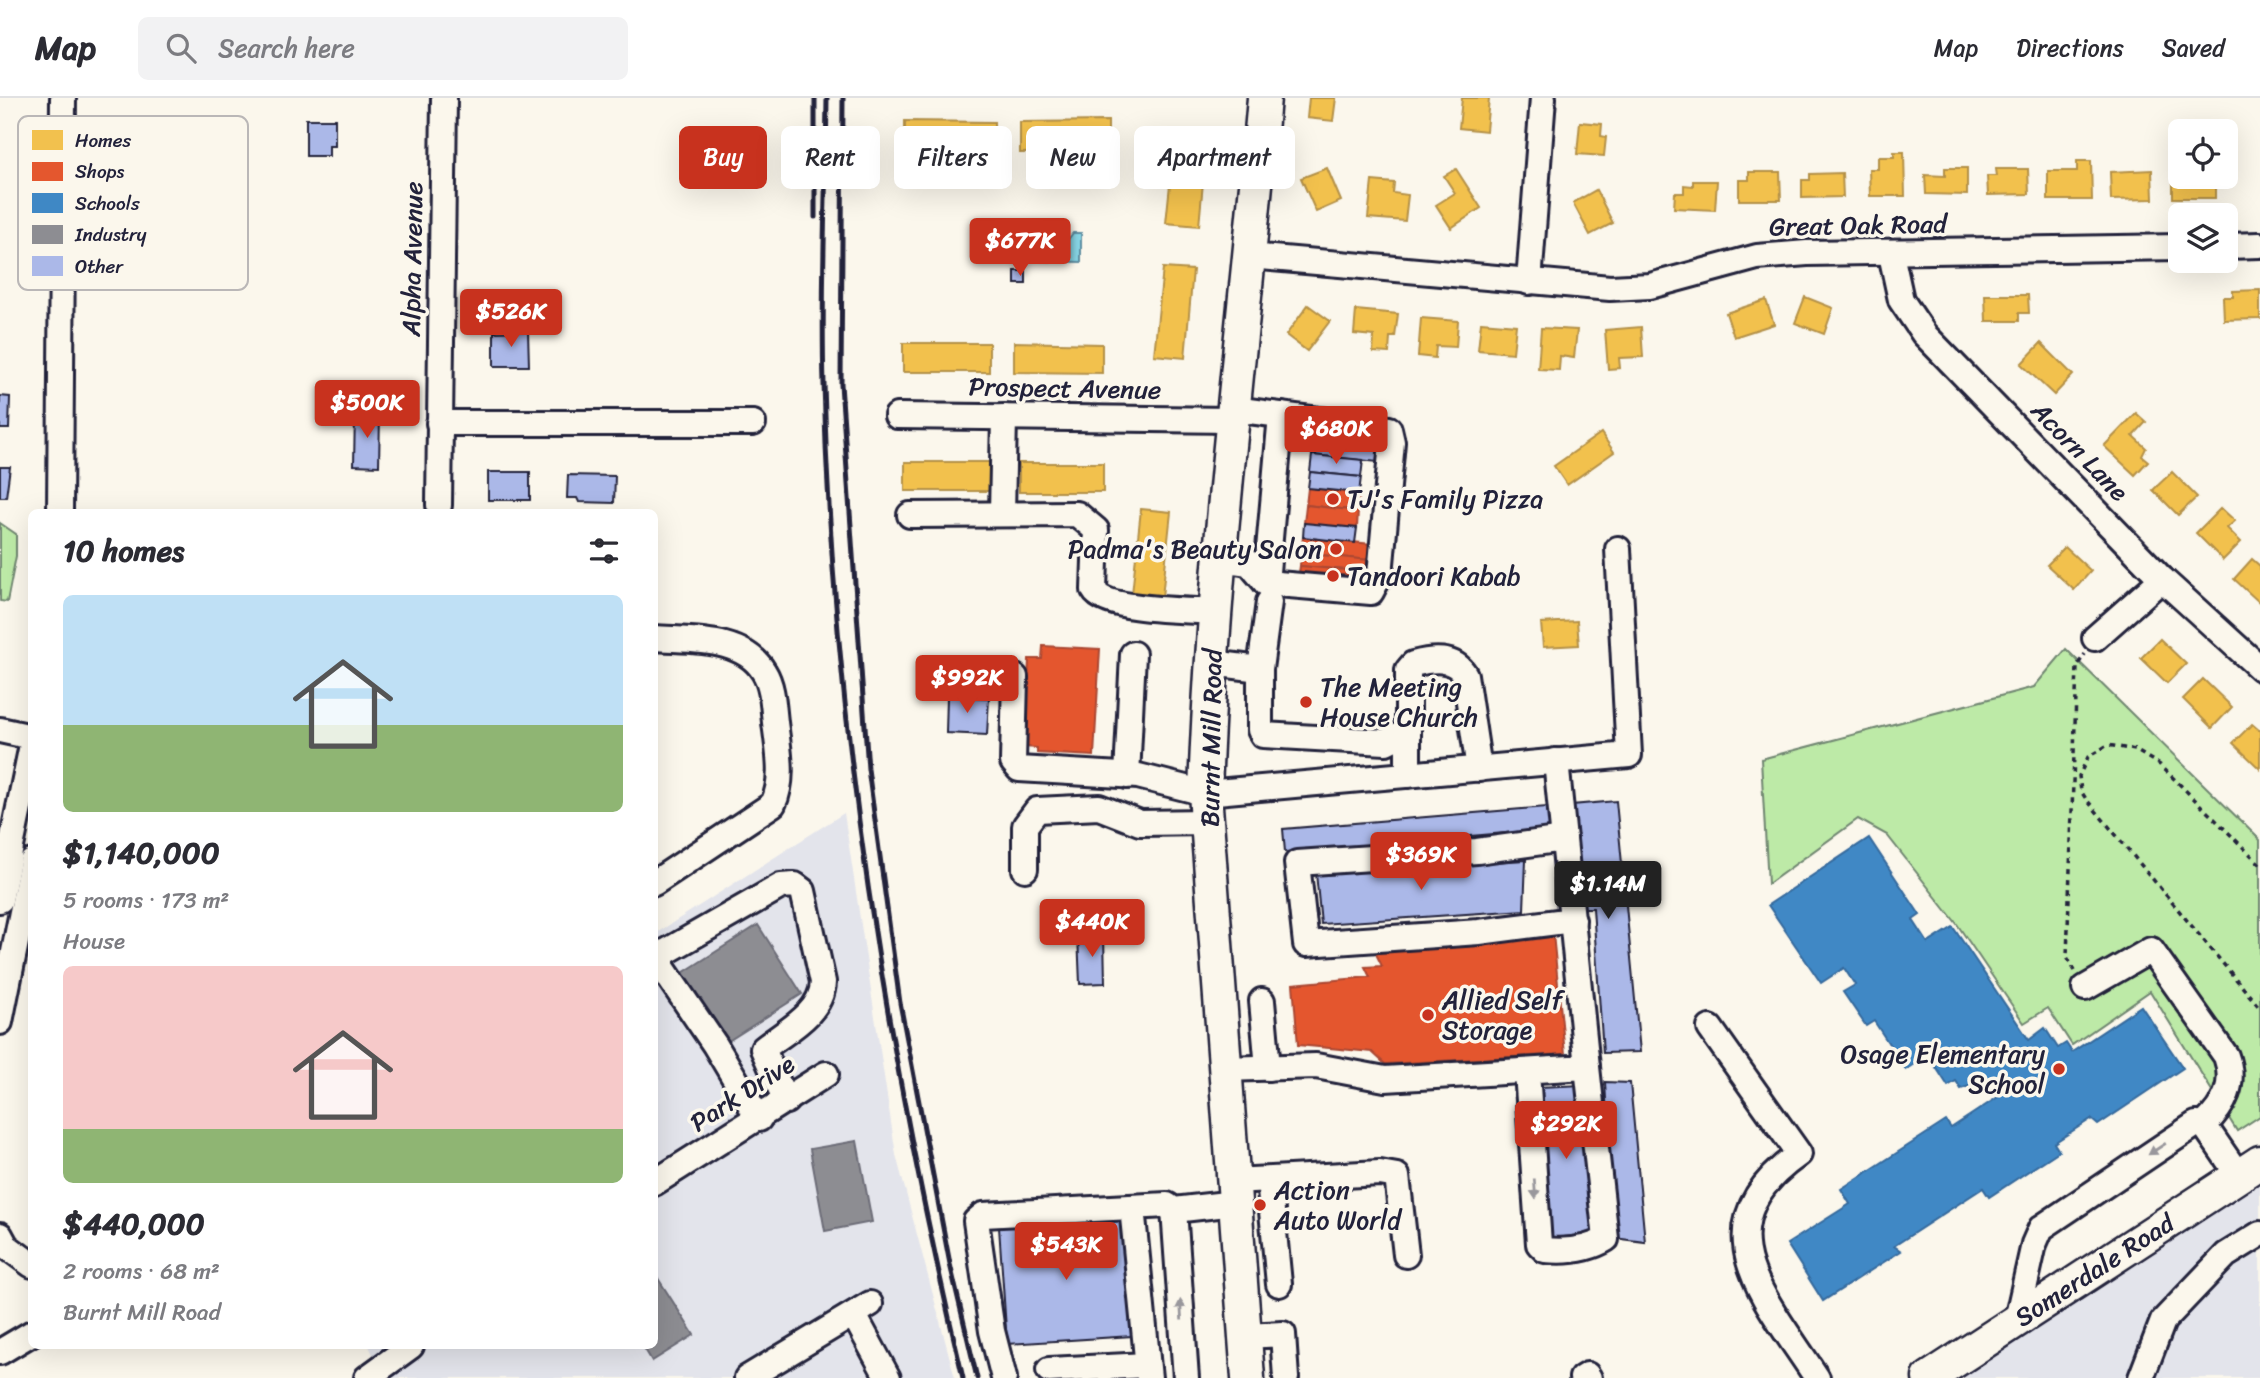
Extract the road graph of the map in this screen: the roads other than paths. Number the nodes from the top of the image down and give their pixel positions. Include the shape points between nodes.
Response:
1 (62, 98) edge
2 (444, 98) edge
3 (1264, 98) edge
4 (1543, 98) edge
5 (62, 116) edge
6 (2260, 244) edge
7 (2238, 245) edge
8 (2168, 247) edge
9 (1891, 254) junction
10 (1249, 256) junction
11 (1529, 282) junction
12 (61, 290) edge
13 (1232, 415) junction
14 (1281, 415) junction
15 (897, 416) dead end
16 (1004, 417) junction
17 (439, 423) junction
18 (753, 423) dead end
19 (439, 505) dead end
20 (60, 509) edge
21 (1002, 513) junction
22 (910, 515) dead end
23 (1618, 549) dead end
24 (1220, 559) junction
25 (2162, 579) junction
26 (1268, 592) junction
27 (1216, 612) junction
28 (658, 638) edge
29 (2095, 638) road end
30 (1133, 654) dead end
31 (1212, 663) junction
32 (1260, 668) junction
33 (2260, 668) edge
34 (1015, 677) dead end
35 (0, 730) edge
36 (1408, 731) junction
37 (28, 736) edge
38 (1556, 761) junction
39 (28, 764) edge
40 (1479, 769) junction
41 (1408, 775) junction
42 (1127, 776) junction
43 (1206, 808) junction
44 (1564, 839) junction
45 (1025, 869) dead end
46 (658, 880) edge
47 (28, 882) edge
48 (1, 891) edge
49 (1573, 920) junction
50 (2085, 988) road end
51 (1262, 1001) dead end
52 (0, 1022) edge
53 (1710, 1028) dead end
54 (1587, 1067) junction
55 (1268, 1068) junction
56 (1225, 1069) junction
57 (1527, 1072) junction
58 (826, 1074) dead end
59 (786, 1101) junction
60 (759, 1119) junction
61 (2204, 1125) junction
62 (2250, 1169) edge
63 (1269, 1180) junction
64 (658, 1182) edge
65 (1234, 1192) junction
66 (1132, 1207) junction
67 (1174, 1210) junction
68 (2260, 1234) edge
69 (0, 1235) edge
70 (1406, 1255) dead end
71 (28, 1262) edge
72 (1279, 1284) dead end
73 (2017, 1320) junction
74 (28, 1335) edge
75 (1244, 1336) junction
76 (407, 1349) edge
77 (0, 1352) edge
78 (1049, 1370) dead end
79 (1148, 1371) edge
80 (367, 1378) edge
81 (747, 1378) edge
82 (887, 1378) edge
83 (1004, 1378) edge
84 (1186, 1378) edge
85 (1248, 1378) edge
86 (1286, 1378) edge
87 (1582, 1378) edge
88 (1590, 1378) edge
89 (1817, 1378) edge
90 (1929, 1378) edge
91 (2141, 1378) edge

1 - 5 street
2 - 17 street, Alpha Avenue
3 - 10 main road, Burnt Mill Road
4 - 11 street
6 - 7 street
8 - 9 street, Great Oak Road
9 - 11 street, Great Oak Road via 1758,257 1650,286
9 - 25 street, Acorn Lane via 1901,300 1924,334
10 - 11 street, Great Oak Road
10 - 13 main road, Burnt Mill Road
12 - 20 street
13 - 14 street, Prospect Avenue
13 - 16 street, Prospect Avenue
13 - 24 main road, Burnt Mill Road
14 - 26 street
14 - 26 street, Prospect Avenue via 1389,429 1391,455 1380,575 1371,592
15 - 16 street, Prospect Avenue
16 - 21 street
17 - 18 street
17 - 19 street, Alpha Avenue
21 - 22 street
21 - 27 street via 1077,514 1089,521 1096,530 1094,590 1106,601
23 - 38 street via 1629,755
24 - 26 street via 1250,563
24 - 27 main road, Burnt Mill Road
25 - 29 street
25 - 33 street, Acorn Lane
26 - 32 street
27 - 31 main road, Burnt Mill Road
28 - 46 street via 725,645 744,653 763,670 770,688 779,777 773,804
30 - 42 street
31 - 32 street
31 - 43 main road, Burnt Mill Road
32 - 36 street via 1263,735 1386,742
34 - 42 street via 1013,762 1018,769
35 - 37 street
36 - 40 street via 1408,670 1423,661 1451,660 1465,675
36 - 41 street
38 - 40 street
38 - 44 street
39 - 48 street
40 - 41 street
41 - 43 street
42 - 43 street
43 - 45 street via 1140,823 1099,807 1037,810 1025,826
43 - 56 main road, Burnt Mill Road
44 - 49 street
44 - 49 street via 1477,851 1297,863 1306,944 1479,932
47 - 52 street
49 - 54 street
50 - 61 street via 2151,950 2227,1056 2229,1092
51 - 55 street
53 - 89 street via 1799,1154 1756,1194 1745,1237 1753,1277
54 - 57 street
57 -> 54 street via 1539,1244 1545,1250 1558,1251 1593,1246 1606,1239
55 - 56 street
55 - 57 street via 1317,1066 1385,1079
56 - 65 main road, Burnt Mill Road
58 - 59 street, Park Drive
59 - 60 street, Park Drive
59 - 60 street via 763,1049 816,1007 823,982 803,891 795,884 781,886 662,954 662,967
60 - 64 street, Park Drive
61 - 62 street
61 -> 73 street via 2196,1124 2041,1228
62 - 73 main road, Somerdale Road
63 - 65 street
63 - 70 street via 1380,1172 1397,1176
63 - 72 street
65 - 67 street
65 - 75 main road, Burnt Mill Road
66 - 67 street via 1167,1205
66 - 79 street
66 - 83 street via 983,1216 976,1221 992,1331
84 -> 67 street
68 - 91 street via 2226,1255 2163,1321
69 - 71 street via 5,1245
73 - 90 main road, Somerdale Road
74 - 77 street
75 - 85 main road, Burnt Mill Road
75 - 86 street via 1283,1334
76 - 80 street
78 - 79 street
81 - 82 street via 862,1309
87 - 88 street

